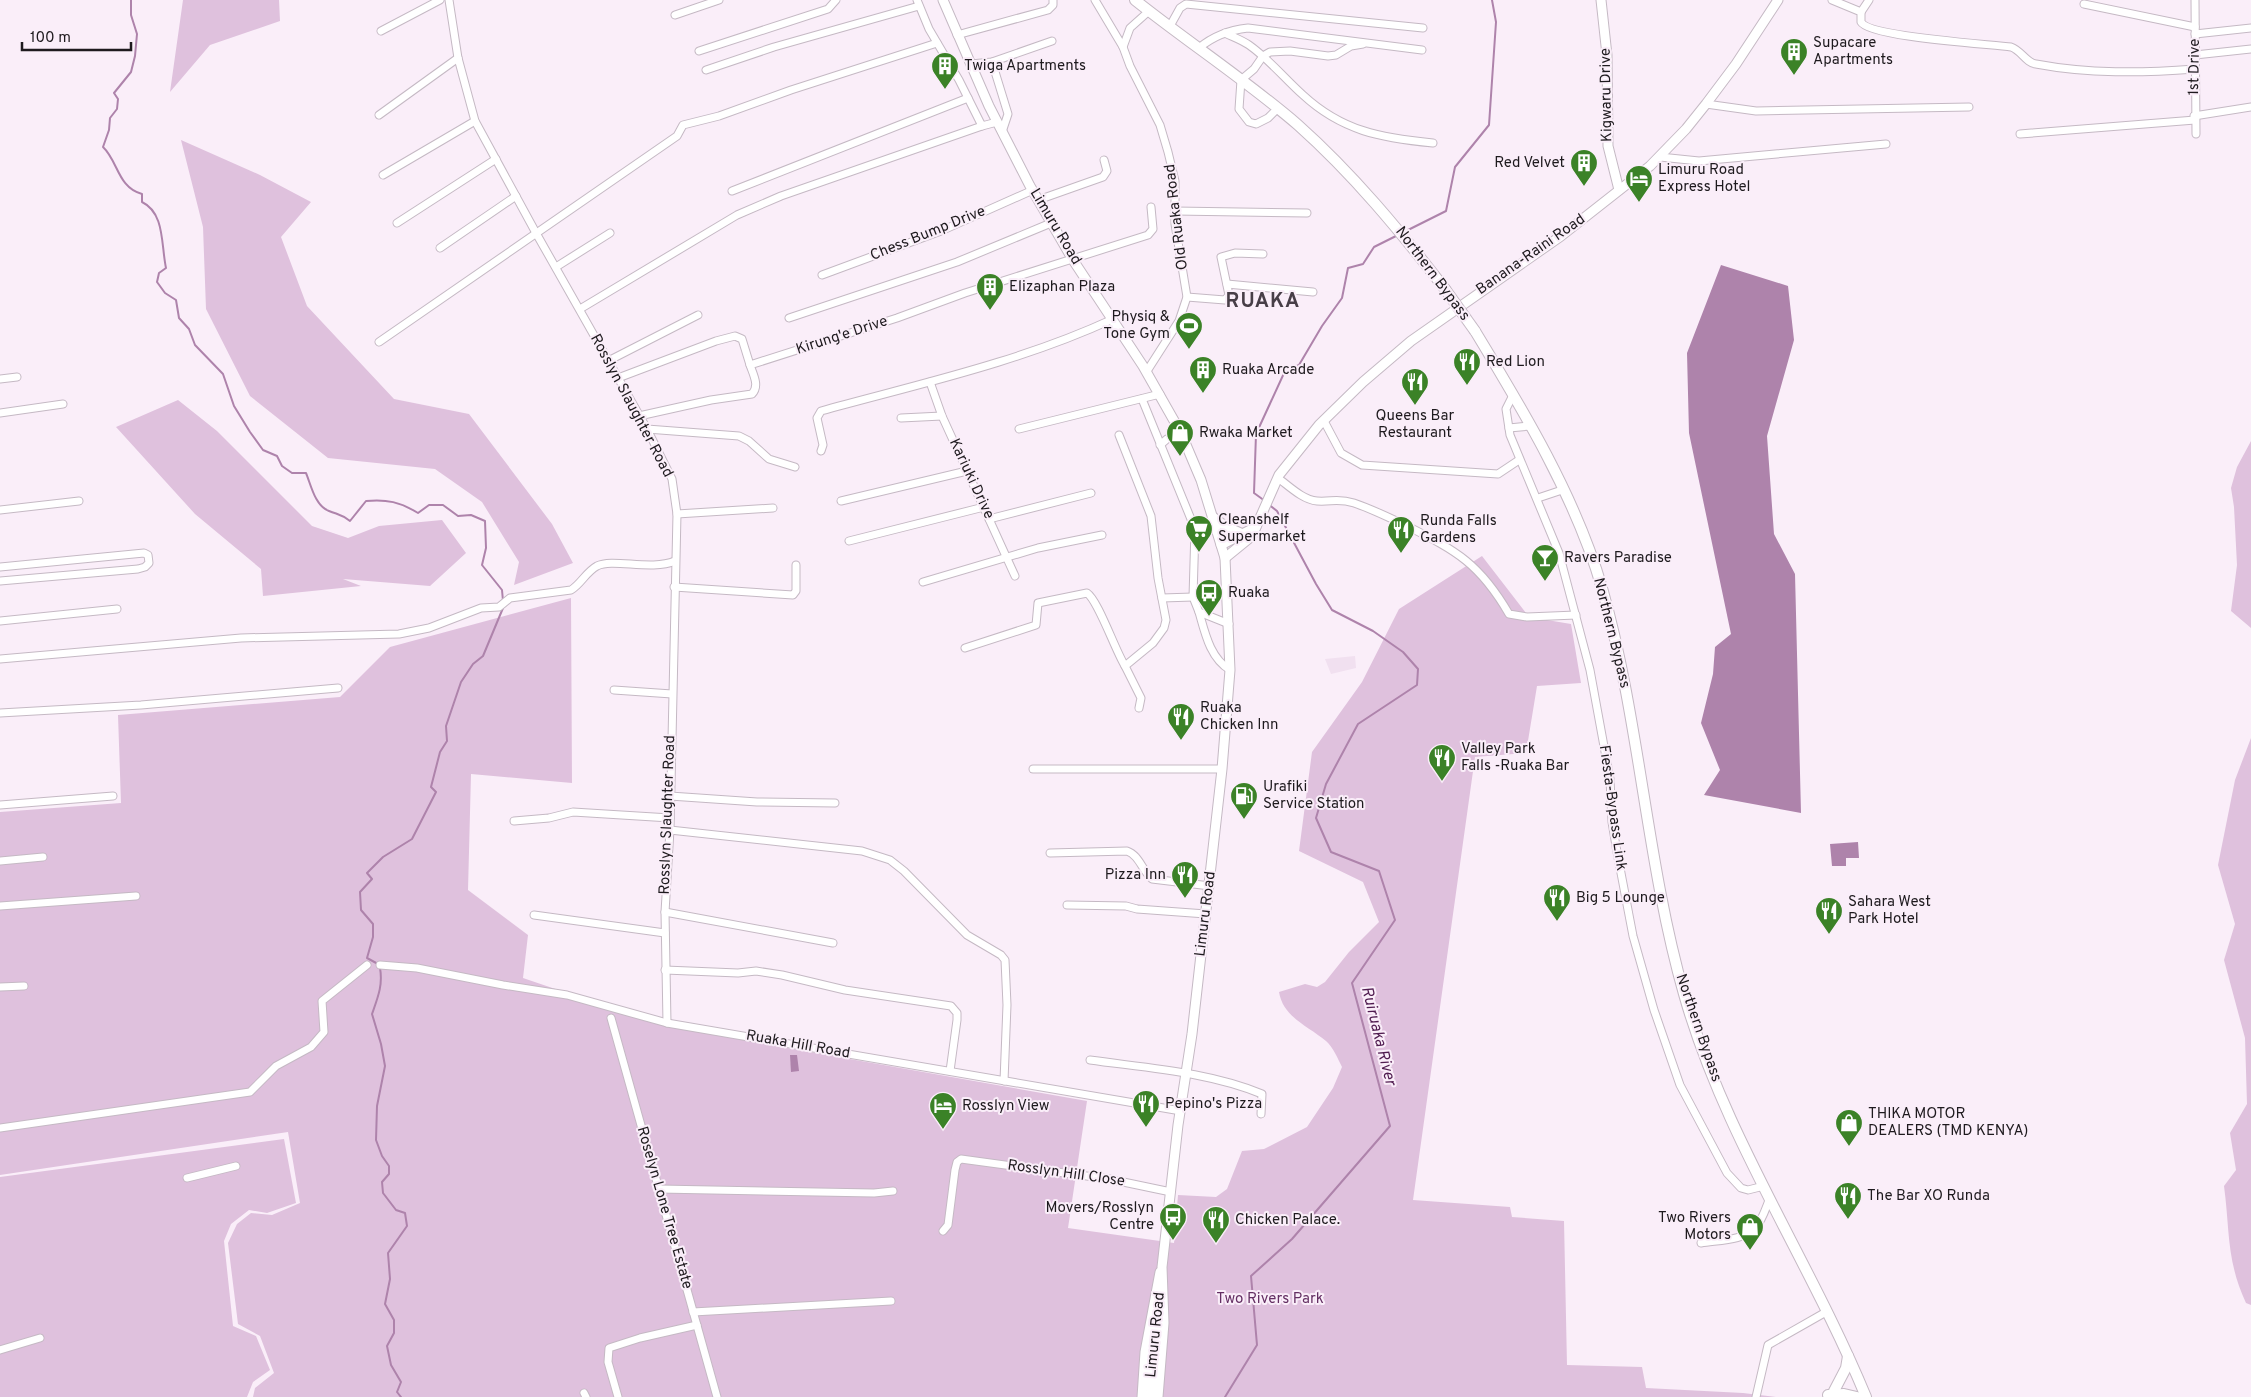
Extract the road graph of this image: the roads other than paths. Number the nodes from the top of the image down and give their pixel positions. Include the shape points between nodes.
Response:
1 (440, 0) edge
2 (449, 0) edge
3 (719, 0) edge
4 (836, 0) edge
5 (943, 0) edge
6 (1053, 0) edge
7 (1095, 0) edge
8 (1135, 0) edge
9 (1601, 0) edge
10 (1778, 0) edge
11 (1832, 0) edge
12 (1869, 0) edge
13 (2195, 0) edge
14 (918, 3) edge
15 (2084, 4) dead end
16 (1149, 11) junction
17 (1860, 12) junction
18 (675, 15) dead end
19 (1170, 26) junction
20 (1423, 28) dead end
21 (2251, 28) edge
22 (2195, 30) junction
23 (381, 31) dead end
24 (1225, 33) junction
25 (957, 35) junction
26 (1052, 41) dead end
27 (937, 43) junction
28 (1370, 44) junction
29 (1123, 47) junction
30 (1200, 48) junction
31 (2251, 49) edge
32 (1422, 50) dead end
33 (699, 51) dead end
34 (2195, 55) junction
35 (1263, 56) junction
36 (458, 58) junction
37 (992, 62) junction
38 (970, 64) junction
39 (706, 70) dead end
40 (2195, 70) junction
41 (1240, 80) junction
42 (968, 98) junction
43 (1706, 104) junction
44 (1969, 107) dead end
45 (2251, 107) edge
46 (1277, 109) junction
47 (379, 115) dead end
48 (2195, 118) junction
49 (475, 120) junction
50 (997, 122) junction
51 (982, 126) junction
52 (1002, 132) junction
53 (2020, 134) dead end
54 (2196, 134) dead end
55 (1433, 143) dead end
56 (1886, 144) dead end
57 (1660, 157) junction
58 (496, 159) junction
59 (1104, 160) dead end
60 (383, 175) dead end
61 (1033, 190) junction
62 (1619, 190) junction
63 (732, 191) dead end
64 (516, 196) junction
65 (1038, 200) junction
66 (1151, 207) dead end
67 (1175, 211) junction
68 (1307, 213) dead end
69 (397, 223) dead end
70 (1051, 223) junction
71 (536, 233) junction
72 (610, 233) dead end
73 (440, 248) dead end
74 (1263, 254) dead end
75 (1073, 260) junction
76 (556, 267) junction
77 (822, 275) dead end
78 (1227, 284) junction
79 (1313, 292) dead end
80 (1187, 297) junction
81 (580, 310) junction
82 (698, 315) dead end
83 (789, 318) dead end
84 (1113, 319) junction
85 (379, 342) dead end
86 (608, 361) junction
87 (750, 365) junction
88 (1146, 371) junction
89 (17, 377) dead end
90 (618, 378) junction
91 (0, 379) edge
92 (930, 382) junction
93 (1160, 394) junction
94 (1513, 395) junction
95 (1142, 400) junction
96 (63, 404) dead end
97 (0, 413) edge
98 (639, 416) junction
99 (942, 416) junction
100 (901, 418) dead end
101 (1324, 420) junction
102 (1530, 426) junction
103 (1509, 428) junction
104 (647, 429) junction
105 (1019, 429) dead end
106 (1181, 433) junction
107 (1119, 435) dead end
108 (1160, 445) junction
109 (821, 451) dead end
110 (1519, 460) junction
111 (795, 466) dead end
112 (967, 471) junction
113 (1278, 478) junction
114 (1562, 490) junction
115 (1092, 493) dead end
116 (1538, 498) junction
117 (79, 501) dead end
118 (842, 501) dead end
119 (984, 507) junction
120 (773, 508) dead end
121 (0, 510) edge
122 (677, 514) junction
123 (1213, 517) junction
124 (990, 519) junction
125 (1256, 527) junction
126 (1243, 534) junction
127 (1102, 535) dead end
128 (849, 541) dead end
129 (1221, 545) junction
130 (1007, 557) junction
131 (1225, 558) junction
132 (675, 561) junction
133 (796, 565) dead end
134 (0, 567) edge
135 (1015, 576) dead end
136 (0, 581) edge
137 (923, 582) dead end
138 (674, 587) junction
139 (1193, 597) junction
140 (1162, 598) junction
141 (117, 609) dead end
142 (1199, 612) junction
143 (1576, 615) junction
144 (0, 621) edge
145 (1229, 624) junction
146 (966, 648) dead end
147 (0, 659) edge
148 (1125, 666) junction
149 (1230, 670) junction
150 (338, 688) dead end
151 (614, 690) dead end
152 (672, 694) junction
153 (1139, 708) dead end
154 (0, 713) edge
155 (1033, 769) dead end
156 (1222, 769) junction
157 (113, 796) dead end
158 (670, 796) junction
159 (835, 803) dead end
160 (0, 805) edge
161 (670, 818) junction
162 (514, 820) dead end
163 (670, 830) junction
164 (1050, 853) dead end
165 (43, 857) dead end
166 (0, 862) edge
167 (1210, 886) junction
168 (136, 896) dead end
169 (1067, 905) dead end
170 (0, 906) edge
171 (665, 912) junction
172 (1206, 914) junction
173 (534, 916) dead end
174 (665, 933) junction
175 (833, 943) dead end
176 (380, 964) dead end
177 (367, 965) dead end
178 (665, 970) junction
179 (24, 986) dead end
180 (0, 987) edge
181 (611, 1018) dead end
182 (667, 1023) junction
183 (1090, 1060) dead end
184 (950, 1072) junction
185 (1186, 1074) junction
186 (1004, 1081) junction
187 (1181, 1111) junction
188 (1261, 1114) dead end
189 (0, 1128) edge
190 (236, 1166) dead end
191 (187, 1178) dead end
192 (1764, 1186) junction
193 (659, 1189) junction
194 (893, 1192) dead end
195 (1171, 1192) junction
196 (1770, 1198) junction
197 (943, 1231) dead end
198 (1701, 1243) dead end
199 (1162, 1270) junction
200 (891, 1301) dead end
201 (693, 1312) junction
202 (1826, 1312) junction
203 (697, 1325) junction
204 (40, 1338) dead end
205 (0, 1350) edge
206 (1145, 1352) junction
207 (1848, 1356) junction
208 (618, 1397) edge
209 (717, 1397) edge
210 (1136, 1397) edge
211 (1142, 1397) edge
212 (1150, 1397) edge
213 (1158, 1397) edge
214 (1756, 1397) edge
215 (1857, 1397) edge
216 (1866, 1397) edge

1 - 23 street
2 - 36 street, Rosslyn Slaughter Road
3 - 18 street
4 - 33 street via 828,9
5 - 25 main road, Limuru Road
6 - 25 street via 1048,10
7 - 29 street, Old Ruaka Road
8 - 16 main road, Northern Bypass
9 - 62 main road, Kigwaru Drive via 1607,55 1608,146
10 - 43 main road, Banana-Raini Road
11 - 17 street
12 - 17 street
13 - 22 street, 1st Drive
14 - 27 street
14 - 39 street
15 - 22 street
16 - 19 main road, Northern Bypass
16 - 29 street via 1130,28
17 - 40 street via 1861,22 1869,29 2011,47 2034,64 2075,70
19 - 20 street via 1186,4
19 - 30 main road, Northern Bypass
21 - 22 street
22 - 34 street, 1st Drive
24 - 28 street via 1248,28
24 - 30 street
24 - 35 street via 1249,44
25 - 38 main road, Limuru Road
26 - 37 street
27 - 42 street
27 - 71 street via 683,125 677,136
28 - 32 street
28 - 35 street via 1350,46 1336,56 1278,51
29 - 67 street, Old Ruaka Road via 1160,125 1175,181
30 - 41 main road, Northern Bypass
31 - 34 street
34 - 40 street, 1st Drive
35 - 41 street
35 - 55 street via 1304,96 1340,123 1394,140
36 - 47 street
36 - 49 street, Rosslyn Slaughter Road
37 - 38 street
37 - 52 street via 1008,114
38 - 50 main road, Limuru Road
40 - 48 street, 1st Drive
41 - 46 main road, Northern Bypass
41 - 46 street via 1238,104 1249,122 1263,122
42 - 51 street
42 - 63 street
43 - 44 street via 1756,111
43 - 57 main road, Banana-Raini Road
45 - 48 street
46 - 94 main road, Northern Bypass, bridge via 1368,194 1404,236 1475,331
48 - 53 street
48 - 54 street, 1st Drive
49 - 58 street, Rosslyn Slaughter Road
49 - 60 street
50 - 51 street
50 - 52 main road, Limuru Road
51 - 81 street via 781,196 736,216
52 - 61 main road, Limuru Road
56 - 57 street via 1699,161
57 - 62 main road, Banana-Raini Road
58 - 64 street, Rosslyn Slaughter Road
58 - 69 street
59 - 65 street via 1107,171 1103,177
61 - 65 main road, Limuru Road
61 - 77 street, Chess Bump Drive via 941,231
62 - 101 main road, Banana-Raini Road via 1561,236 1411,341
64 - 71 street, Rosslyn Slaughter Road
64 - 73 street
65 - 70 main road, Limuru Road
66 - 75 street, Kirung'e Drive via 1154,229 1151,233
67 - 68 street
67 - 80 street, Old Ruaka Road
70 - 75 main road, Limuru Road
70 - 83 street via 957,262
71 - 76 street, Rosslyn Slaughter Road
71 - 85 street
72 - 76 street
74 - 78 street via 1222,256 1220,260
75 - 84 main road, Limuru Road
75 - 87 street, Kirung'e Drive
76 - 81 street, Rosslyn Slaughter Road
78 - 79 street
78 - 80 street via 1230,295 1225,300
80 - 88 street, Old Ruaka Road via 1179,321
81 - 86 street, Rosslyn Slaughter Road
82 - 86 street
84 - 88 main road, Limuru Road
84 - 92 street via 993,365
86 - 90 street, Rosslyn Slaughter Road
87 - 90 street via 742,340 735,336
87 - 98 street via 756,383 752,394
88 - 93 main road, Limuru Road
89 - 91 street
90 - 98 street, Rosslyn Slaughter Road
92 - 99 street, Kariuki Drive
92 - 109 street via 821,411 817,418 823,445
93 - 95 street
93 - 106 main road, Limuru Road
94 - 102 main road, Northern Bypass
94 - 103 street, Fiesta-Bypass Link via 1506,409
95 - 105 street
95 - 108 street
96 - 97 street
98 - 104 street, Rosslyn Slaughter Road
99 - 100 street
99 - 112 street, Kariuki Drive
101 - 110 street via 1341,453 1362,465 1498,474
101 - 113 main road, Banana-Raini Road
102 - 103 street
102 - 114 main road, Northern Bypass
103 - 110 street, Fiesta-Bypass Link
104 - 111 street via 739,436 769,459
104 - 122 street, Rosslyn Slaughter Road via 672,480
106 - 108 street
106 - 123 main road, Limuru Road
107 - 140 street via 1151,516
108 - 139 street via 1195,528
110 - 116 street, Fiesta-Bypass Link
112 - 118 street
112 - 119 street, Kariuki Drive
113 - 125 main road, Banana-Raini Road
113 - 143 street via 1316,501 1339,499 1357,504 1445,544 1491,585 1509,614 1527,617
114 - 116 street
114 - 192 main road, Northern Bypass via 1601,587 1628,702 1661,896 1684,994 1720,1092
115 - 124 street
116 - 143 street, Fiesta-Bypass Link via 1559,553
117 - 121 street
119 - 124 street, Kariuki Drive
119 - 128 street
120 - 122 street
122 - 132 street, Rosslyn Slaughter Road
123 - 126 main road
123 - 129 main road, Limuru Road
124 - 130 street, Kariuki Drive
125 - 126 main road
125 - 131 main road via 1245,543
126 - 129 main road
127 - 130 street
129 - 131 main road, Limuru Road
130 - 135 street, Kariuki Drive
130 - 137 street
131 - 145 main road, Limuru Road
132 - 138 street, Rosslyn Slaughter Road
132 - 147 street via 655,566 603,564 589,572 571,590 510,598 499,607 481,608 413,632 241,638
133 - 138 street via 796,591 790,595
134 - 136 street via 144,553 148,555 149,563 138,569
138 - 152 street, Rosslyn Slaughter Road
139 - 140 street
139 - 142 street
140 - 148 street via 1166,620 1164,628 1153,644
141 - 144 street
142 - 145 street
142 - 149 street via 1212,651
143 - 192 street, Fiesta-Bypass Link via 1590,670 1610,779 1612,822 1633,936 1666,1047 1680,1085 1727,1173 1741,1188 1748,1190
145 - 149 main road, Limuru Road
146 - 148 street via 1036,624 1038,603 1088,593 1098,605 1110,639
148 - 153 street via 1141,698
149 - 156 main road, Limuru Road
150 - 154 street
151 - 152 street
152 - 158 street, Rosslyn Slaughter Road
155 - 156 street
156 - 167 main road, Limuru Road
157 - 160 street
158 - 159 street
158 - 161 street, Rosslyn Slaughter Road
161 - 162 street via 573,812 555,817
161 - 163 street, Rosslyn Slaughter Road
163 - 171 street, Rosslyn Slaughter Road
163 - 186 street via 862,851 897,865 967,935 1005,960
164 - 167 street via 1126,851 1136,856 1152,879
165 - 166 street
167 - 172 main road, Limuru Road
168 - 170 street
169 - 172 street via 1126,906
171 - 174 street, Rosslyn Slaughter Road
171 - 175 street
172 - 185 main road, Limuru Road
173 - 174 street
174 - 178 street, Rosslyn Slaughter Road
176 - 182 street, Ruaka Hill Road via 567,995
177 - 189 street via 322,1001 324,1032 312,1047 276,1066 250,1092
178 - 182 street, Rosslyn Slaughter Road
178 - 184 street via 756,971 845,990 951,1006 957,1013 957,1020
179 - 180 street
181 - 193 street, Roselyn Lone Tree Estate
182 - 184 street, Ruaka Hill Road
183 - 185 street
184 - 186 street, Ruaka Hill Road
185 - 187 main road, Limuru Road
185 - 188 street via 1262,1094
186 - 187 street, Ruaka Hill Road
187 - 195 main road, Limuru Road
190 - 191 street
192 - 196 main road, Northern Bypass
193 - 194 street
193 - 201 street, Roselyn Lone Tree Estate
195 - 197 street, Rosslyn Hill Close via 1109,1179 961,1159 955,1170 948,1225
195 - 199 main road, Limuru Road
196 - 198 street via 1751,1232
196 - 202 main road, Northern Bypass
199 - 206 main road, Limuru Road
199 - 212 main road, Limuru Road
199 - 213 main road, Limuru Road via 1164,1323
200 - 201 street
201 - 203 street, Roselyn Lone Tree Estate
202 - 207 main road, Northern Bypass
202 - 214 street via 1768,1345
203 - 208 street via 609,1348 608,1362
203 - 209 street, Roselyn Lone Tree Estate
204 - 205 street
206 - 210 main road, Limuru Road
206 - 211 main road, Limuru Road
207 - 215 main road via 1846,1368 1831,1393
207 - 216 main road, Northern Bypass

